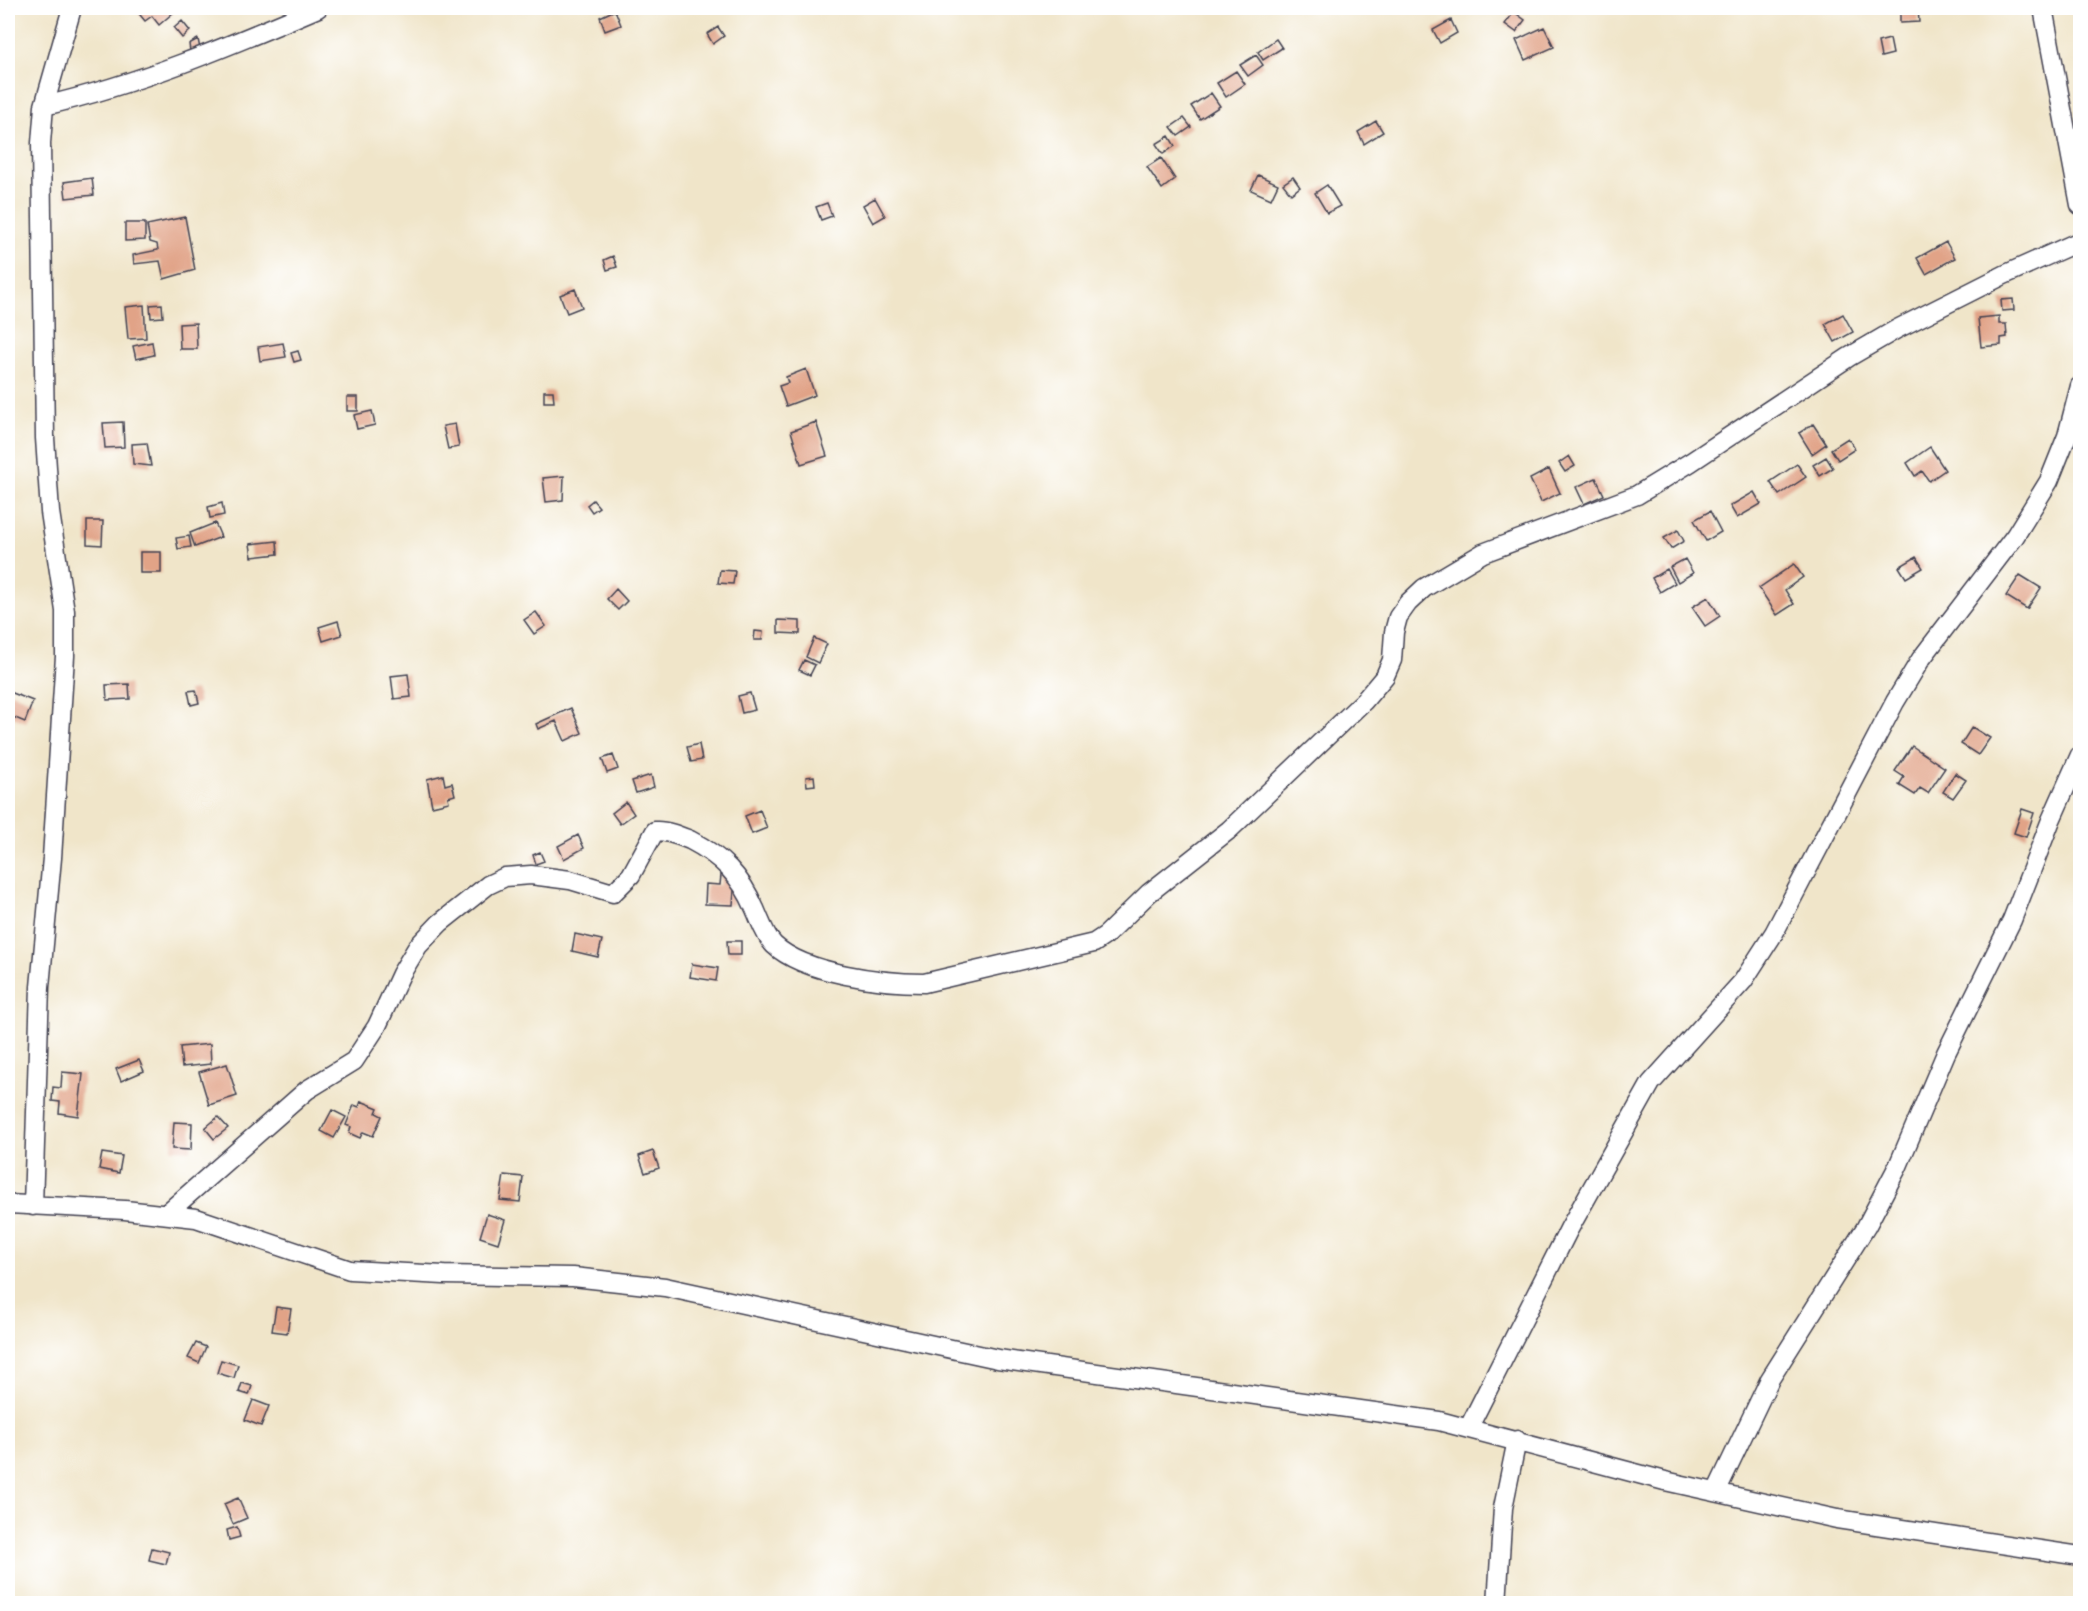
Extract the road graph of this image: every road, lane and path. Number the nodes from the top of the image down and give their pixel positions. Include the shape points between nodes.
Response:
1 (72, 8) edge
2 (318, 8) edge
3 (2043, 8) edge
4 (44, 106) junction
5 (2080, 205) edge
6 (2080, 241) edge
7 (2080, 386) edge
8 (2074, 439) edge
9 (2080, 755) edge
10 (8, 1204) edge
11 (33, 1206) junction
12 (166, 1214) junction
13 (1469, 1427) junction
14 (1517, 1440) junction
15 (1716, 1492) junction
16 (2080, 1556) edge
17 (1497, 1604) edge

1 - 4 street
2 - 4 street via 161,71
3 - 5 street
4 - 11 street via 40,209 45,438 65,611 65,656 40,987
6 - 12 street via 1897,329 1637,495 1483,553 1424,588 1398,617 1392,660 1385,676 1364,701 1229,830 1149,892 1094,943 924,983 851,977 775,946 748,893 723,860 683,837 655,831 631,875 613,893 570,880 514,875 498,879 465,902 412,955 354,1061 307,1090
7 - 8 street
8 - 13 street via 2033,508 1920,659 1814,860 1743,981 1646,1091 1569,1229
9 - 15 street via 2012,920 1946,1053 1898,1166 1866,1227 1770,1379
10 - 11 street
11 - 12 street
12 - 13 street via 218,1223 350,1270 573,1276 665,1287 998,1359
13 - 14 street
14 - 15 street
14 - 17 street via 1503,1508
15 - 16 street via 1837,1519

